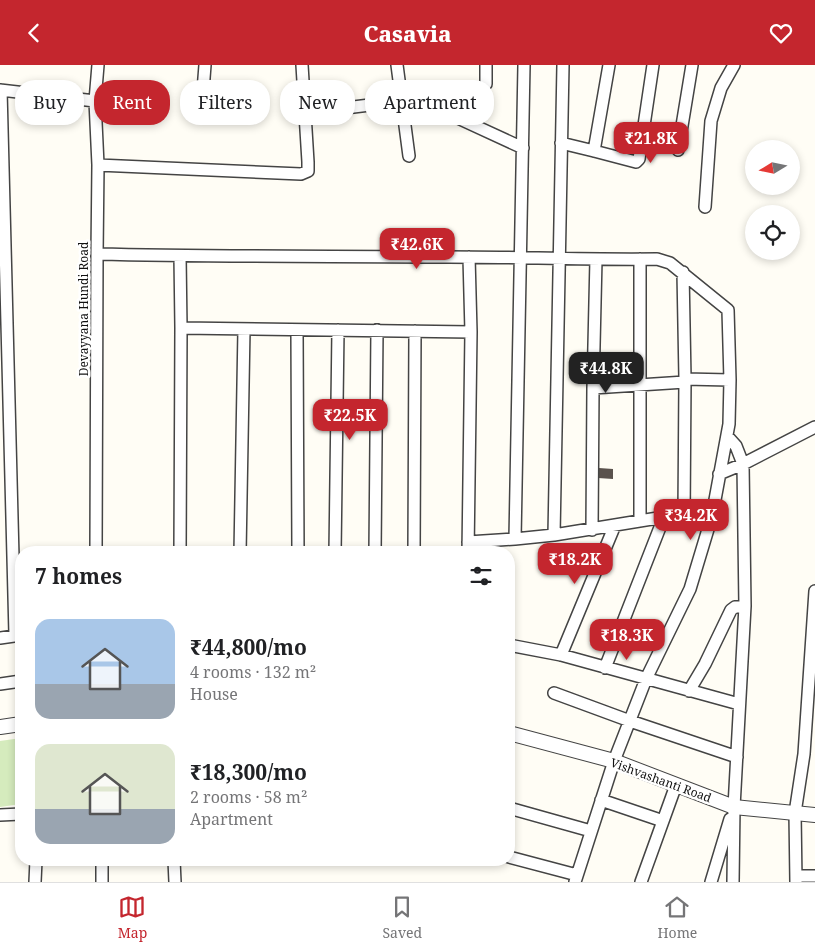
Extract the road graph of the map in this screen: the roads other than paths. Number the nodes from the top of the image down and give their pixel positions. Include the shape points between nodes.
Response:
1 (98, 65) edge
2 (205, 65) edge
3 (302, 65) edge
4 (396, 65) edge
5 (486, 65) edge
6 (524, 65) edge
7 (563, 65) edge
8 (609, 65) edge
9 (653, 65) edge
10 (692, 65) edge
11 (734, 65) edge
12 (97, 80) edge
13 (204, 80) edge
14 (303, 80) edge
15 (398, 80) edge
16 (486, 80) edge
17 (0, 90) edge
18 (94, 101) edge
19 (96, 125) edge
20 (306, 125) edge
21 (405, 125) edge
22 (473, 125) edge
23 (1, 128) edge
24 (561, 143) junction
25 (523, 148) junction
26 (678, 150) dead end
27 (594, 151) junction
28 (409, 156) dead end
29 (98, 165) junction
30 (2, 183) edge
31 (705, 207) dead end
32 (3, 253) edge
33 (97, 254) junction
34 (180, 256) junction
35 (469, 257) junction
36 (520, 258) junction
37 (560, 259) junction
38 (596, 259) junction
39 (640, 259) junction
40 (683, 272) junction
41 (3, 314) edge
42 (181, 328) junction
43 (244, 329) junction
44 (297, 329) junction
45 (338, 330) junction
46 (377, 330) junction
47 (415, 331) junction
48 (471, 332) junction
49 (730, 380) junction
50 (685, 381) junction
51 (639, 384) junction
52 (593, 387) junction
53 (815, 427) edge
54 (727, 436) junction
55 (743, 464) junction
56 (720, 474) junction
57 (684, 516) junction
58 (712, 516) junction
59 (664, 517) junction
60 (640, 521) junction
61 (615, 525) junction
62 (592, 529) junction
63 (554, 535) junction
64 (515, 539) junction
65 (96, 546) edge
66 (180, 546) edge
67 (240, 546) edge
68 (298, 546) edge
69 (335, 546) edge
70 (375, 546) edge
71 (414, 546) edge
72 (468, 546) edge
73 (474, 546) edge
74 (15, 571) edge
75 (815, 591) edge
76 (745, 606) junction
77 (814, 626) edge
78 (15, 636) edge
79 (0, 638) edge
80 (515, 646) edge
81 (560, 655) junction
82 (605, 669) junction
83 (646, 679) junction
84 (15, 682) edge
85 (0, 684) edge
86 (689, 691) junction
87 (554, 693) dead end
88 (739, 704) junction
89 (630, 721) junction
90 (15, 725) edge
91 (0, 727) edge
92 (515, 735) edge
93 (810, 754) edge
94 (737, 757) junction
95 (614, 761) junction
96 (676, 785) junction
97 (600, 800) junction
98 (734, 807) junction
99 (515, 810) edge
100 (795, 813) junction
101 (15, 814) edge
102 (0, 815) edge
103 (815, 815) edge
104 (663, 821) junction
105 (591, 831) junction
106 (515, 859) edge
107 (36, 866) edge
108 (102, 866) edge
109 (174, 866) edge
110 (815, 876) edge
111 (576, 879) edge
112 (796, 879) edge
113 (35, 882) edge
114 (102, 882) edge
115 (175, 882) edge
116 (641, 882) edge
117 (711, 882) edge
118 (734, 882) edge

1 - 12 street, Devayyana Hundi Road
2 - 13 street
3 - 14 street
4 - 15 street
5 - 16 street
6 - 25 street
7 - 24 street
8 - 27 street
9 - 27 street via 639,159
10 - 26 street
11 - 31 street via 721,88 711,121
17 - 18 street
17 - 23 street
19 - 29 street, Devayyana Hundi Road
20 - 29 street via 308,171 301,174
21 - 28 street
22 - 25 street
23 - 30 street
24 - 27 street
24 - 37 street
25 - 36 street
29 - 33 street, Devayyana Hundi Road
30 - 32 street
32 - 41 street
33 - 34 street
33 - 65 street, Devayyana Hundi Road
34 - 35 street
34 - 42 street
35 - 36 street
35 - 48 street
36 - 37 street
36 - 64 street
37 - 38 street
37 - 63 street
38 - 39 street
38 - 52 street
39 - 40 street via 657,259
39 - 51 street
40 - 49 street via 728,310
40 - 50 street
41 - 74 street
42 - 43 street
42 - 66 street
43 - 44 street
43 - 67 street
44 - 45 street
44 - 68 street
45 - 46 street
45 - 69 street
46 - 47 street
46 - 70 street
47 - 48 street
47 - 71 street
48 - 72 street
49 - 50 street
49 - 54 street
50 - 51 street
50 - 57 street
51 - 52 street
51 - 60 street
52 - 62 street
53 - 55 street
54 - 55 street via 736,446
54 - 56 street
55 - 56 street
55 - 76 street
56 - 58 street
57 - 58 street
57 - 59 street
58 - 83 street via 690,589
59 - 60 street
59 - 82 street
60 - 61 street
61 - 62 street
61 - 81 street
62 - 63 street
63 - 64 street
64 - 73 street
75 - 77 street
76 - 86 street via 731,610
76 - 88 street
77 - 93 street
78 - 79 street
80 - 81 street
81 - 82 street
82 - 83 street
83 - 86 street
83 - 89 street
84 - 85 street
86 - 88 street
87 - 89 street
88 - 94 street
89 - 94 street
89 - 95 street
90 - 91 street
92 - 95 street, Vishvashanti Road
93 - 100 street
94 - 98 street
95 - 96 street, Vishvashanti Road
95 - 97 street
96 - 98 street, Vishvashanti Road
96 - 104 street
97 - 104 street
97 - 105 street
98 - 100 street, Vishvashanti Road
98 - 117 street
98 - 118 street
99 - 105 street
100 - 103 street, Vishvashanti Road
100 - 112 street
101 - 102 street
104 - 116 street
105 - 111 street
106 - 111 street
107 - 113 street
108 - 114 street
109 - 115 street
110 - 112 street

